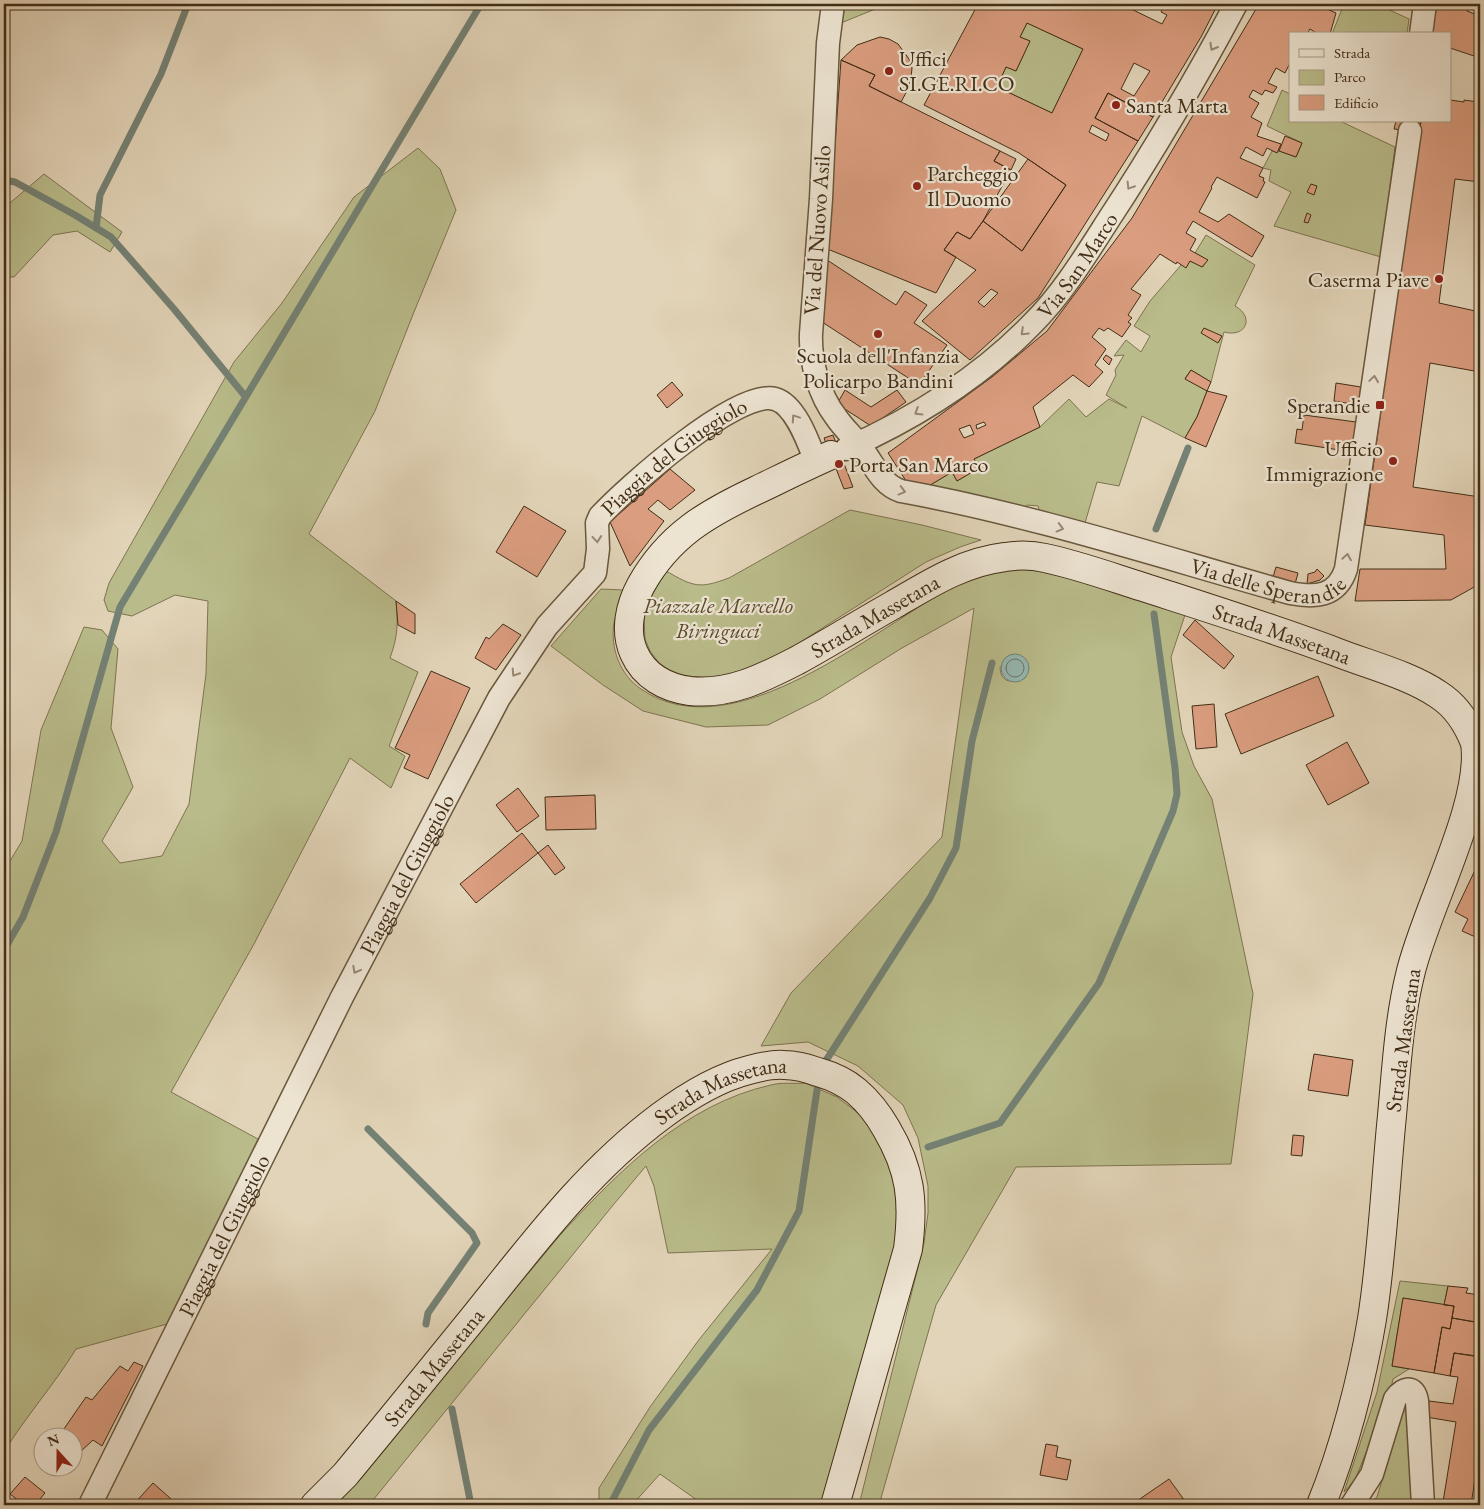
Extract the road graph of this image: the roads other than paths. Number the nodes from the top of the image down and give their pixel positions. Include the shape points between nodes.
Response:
1 (834, 4) edge
2 (1236, 4) edge
3 (1425, 4) edge
4 (1422, 32) edge
5 (1410, 131) dead end
6 (836, 453) junction
7 (90, 1505) edge
8 (315, 1505) edge
9 (835, 1505) edge
10 (1321, 1505) edge
11 (1352, 1505) edge
12 (1423, 1505) edge

1 - 6 street, Via del Nuovo Asilo via 828,43 810,343 813,364 837,418
2 -> 6 street, Via San Marco via 1135,180 1043,312 999,356 966,381 910,416
3 - 4 street
6 -> 5 street, Via delle Sperandie via 901,491 1037,522 1302,596 1314,596 1332,589 1340,583 1346,569
6 -> 7 street, Piaggia del Giuggiolo via 807,438 790,410 775,399 760,400 731,411 701,430 600,516 595,573 547,626 499,698 342,997
6 - 10 street, Strada Massetana via 709,514 677,538 652,568 633,600 629,624 631,646 641,665 657,681 678,689 701,692 742,686 790,664 955,570 998,558 1027,556 1064,563 1241,618 1408,679 1451,704 1472,737 1480,764 1474,807 1411,968 1399,1044 1372,1320 1346,1432
8 - 9 street, Strada Massetana via 370,1445 555,1216 608,1162 650,1124 695,1093 744,1071 783,1064 832,1076 866,1099 899,1149 910,1190 908,1249
11 - 12 street via 1372,1474 1395,1399 1406,1390 1413,1391 1417,1401

